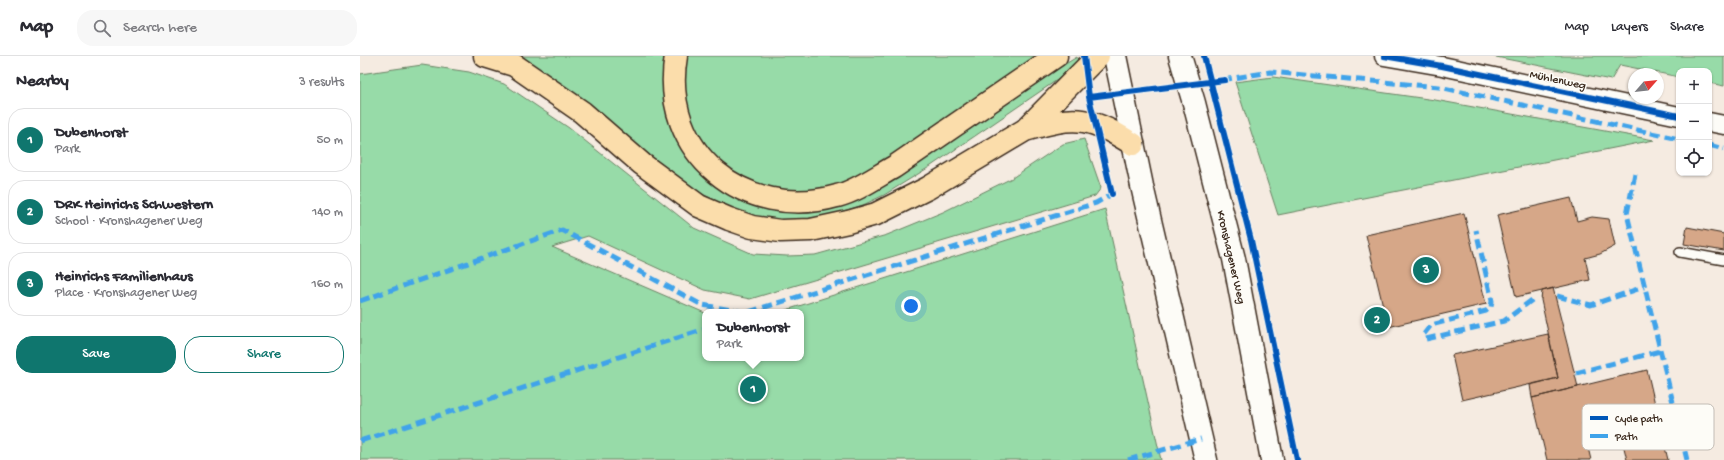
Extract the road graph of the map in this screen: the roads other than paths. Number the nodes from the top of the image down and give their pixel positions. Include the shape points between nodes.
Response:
1 (484, 56) edge
2 (676, 56) edge
3 (1056, 56) edge
4 (1098, 56) edge
5 (1115, 56) edge
6 (1180, 56) edge
7 (1384, 56) edge
8 (1676, 115) edge
9 (1712, 123) edge
10 (1724, 125) edge
11 (1025, 130) junction
12 (1133, 144) junction
13 (1680, 252) dead end
14 (1724, 260) edge
15 (1206, 460) edge
16 (1272, 460) edge

1 - 11 highway via 514,66 582,112 642,164 699,206 752,227 780,231 811,230 876,214 928,188
2 - 3 highway via 675,95 680,121 692,146 721,177 739,188 761,197 784,202 838,196 867,183
4 - 11 highway
5 - 12 main road
6 - 16 main road, Kronshagener Weg via 1234,259
7 - 8 street, Mühlenweg
9 - 10 street
11 - 12 highway via 1053,123 1083,121 1114,133
12 - 15 main road
13 - 14 lane

